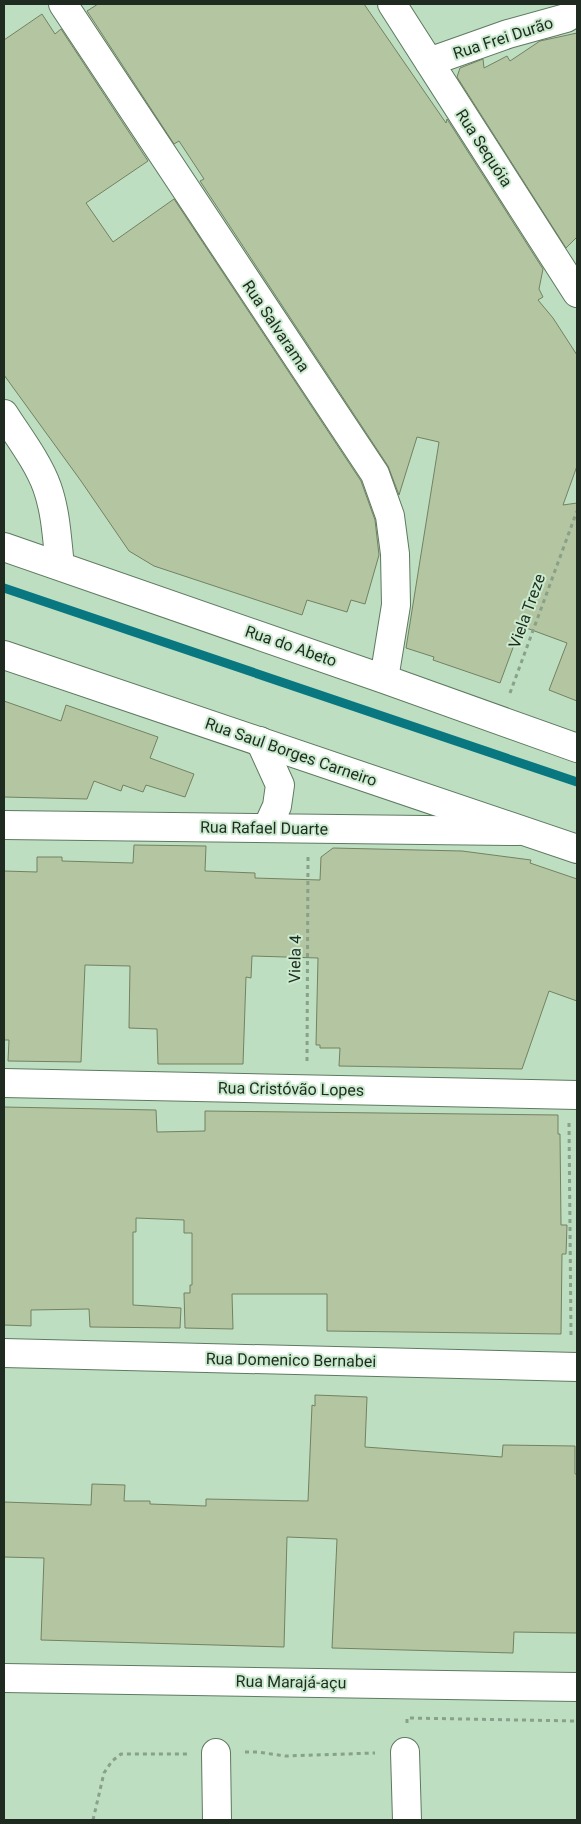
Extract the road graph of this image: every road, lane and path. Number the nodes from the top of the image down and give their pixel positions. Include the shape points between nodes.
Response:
1 (63, 4) edge
2 (392, 4) edge
3 (577, 11) edge
4 (429, 62) junction
5 (577, 293) edge
6 (4, 414) edge
7 (577, 511) edge
8 (4, 547) edge
9 (60, 566) junction
10 (4, 655) edge
11 (384, 679) junction
12 (500, 720) junction
13 (260, 741) junction
14 (577, 748) edge
15 (4, 825) edge
16 (267, 828) junction
17 (309, 829) junction
18 (525, 831) junction
19 (577, 849) edge
20 (4, 1083) edge
21 (306, 1089) junction
22 (573, 1095) edge
23 (4, 1353) edge
24 (575, 1368) edge
25 (4, 1678) edge
26 (577, 1686) edge
27 (577, 1721) edge
28 (405, 1752) junction
29 (216, 1753) junction
30 (92, 1820) edge
31 (217, 1820) edge
32 (407, 1820) edge

1 - 11 street, Rua Salvarama via 375,474 390,516 395,554 396,605
2 - 4 street, Rua Sequóia
3 - 4 street, Rua Frei Durão via 566,18 508,34
4 - 5 street, Rua Sequóia
6 - 9 street via 46,486 55,520
7 - 12 path, Viela Treze
8 - 9 street, Rua do Abeto
9 - 11 street, Rua do Abeto
10 - 13 street, Rua Saul Borges Carneiro
11 - 12 street, Rua do Abeto
12 - 14 street, Rua do Abeto
13 - 16 street via 280,785 277,806
13 - 18 street, Rua Saul Borges Carneiro
15 - 16 street, Rua Rafael Duarte
16 - 17 street, Rua Rafael Duarte
17 - 18 street, Rua Rafael Duarte
17 - 21 path, Viela 4
18 - 19 street, Rua Saul Borges Carneiro
20 - 21 street, Rua Cristóvão Lopes
21 - 22 street, Rua Cristóvão Lopes
22 - 24 path
23 - 24 street, Rua Domenico Bernabei
25 - 26 street, Rua Marajá-açu
27 - 28 path via 407,1718
28 - 29 path via 285,1756 258,1752
28 - 32 street
29 - 30 path via 121,1754 104,1773
29 - 31 street

